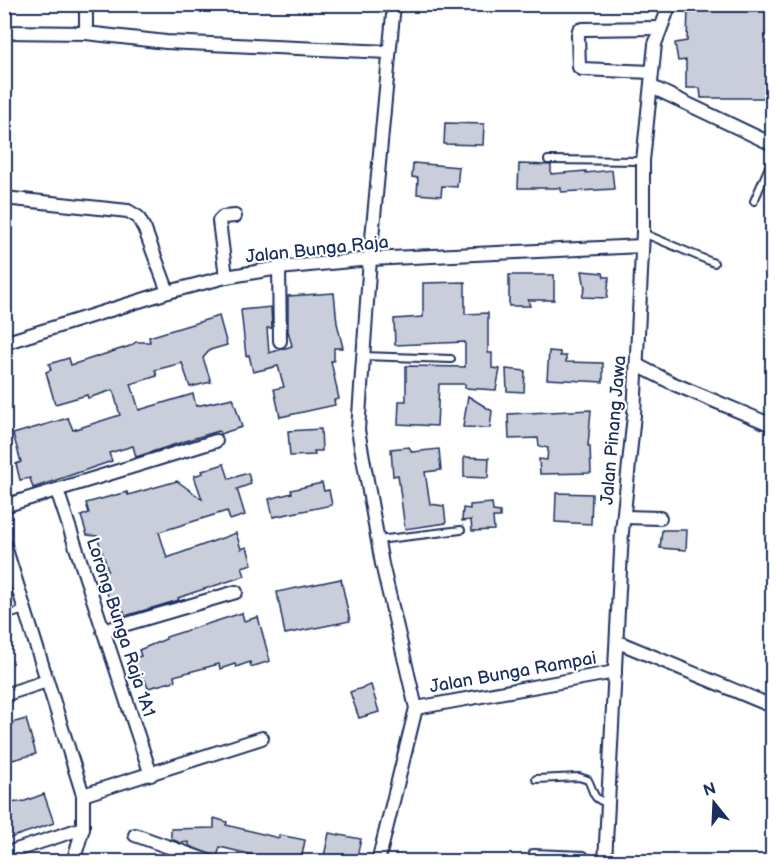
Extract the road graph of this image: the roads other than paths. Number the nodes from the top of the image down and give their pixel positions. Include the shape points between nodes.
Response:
1 (86, 4) edge
2 (394, 4) edge
3 (670, 4) edge
4 (660, 28) junction
5 (4, 32) edge
6 (87, 33) junction
7 (388, 52) junction
8 (651, 72) junction
9 (652, 87) junction
10 (772, 144) edge
11 (548, 160) dead end
12 (772, 160) edge
13 (643, 161) junction
14 (4, 198) edge
15 (754, 201) dead end
16 (234, 216) dead end
17 (643, 232) junction
18 (642, 246) junction
19 (370, 259) junction
20 (714, 264) dead end
21 (279, 268) junction
22 (226, 277) junction
23 (168, 292) junction
24 (280, 341) dead end
25 (4, 343) edge
26 (363, 356) junction
27 (451, 359) dead end
28 (637, 365) junction
29 (772, 425) edge
30 (216, 441) dead end
31 (57, 489) junction
32 (4, 506) edge
33 (624, 517) junction
34 (660, 518) dead end
35 (461, 530) dead end
36 (377, 540) junction
37 (4, 543) edge
38 (236, 592) dead end
39 (26, 609) junction
40 (4, 616) edge
41 (103, 631) junction
42 (618, 642) junction
43 (615, 672) junction
44 (47, 681) junction
45 (4, 694) edge
46 (772, 706) edge
47 (416, 708) junction
48 (262, 738) dead end
49 (151, 775) junction
50 (536, 779) dead end
51 (83, 795) junction
52 (608, 803) junction
53 (83, 828) junction
54 (135, 835) dead end
55 (533, 853) dead end
56 (4, 854) edge
57 (73, 861) edge
58 (211, 861) edge
59 (378, 861) edge
60 (590, 861) edge
61 (605, 861) edge
62 (682, 861) edge
63 (703, 861) edge

1 - 6 street
2 - 7 street
3 - 4 street, Jalan Pinang Jawa
4 - 8 street, Jalan Pinang Jawa
4 - 8 street via 579,30 582,69
5 - 6 street
6 - 7 street via 166,42
7 - 19 street
8 - 9 street, Jalan Pinang Jawa
9 - 10 street
9 - 13 street, Jalan Pinang Jawa
11 - 13 lane
12 - 15 lane
13 - 17 street, Jalan Pinang Jawa
14 - 23 street via 128,212 138,217
16 - 22 street via 219,221
17 - 18 street, Jalan Pinang Jawa
17 - 20 lane
18 - 19 street, Jalan Bunga Raja
18 - 28 street, Jalan Pinang Jawa
19 - 21 street, Jalan Bunga Raja
19 - 26 street
21 - 22 street, Jalan Bunga Raja
21 - 24 street
22 - 23 street, Jalan Bunga Raja
23 - 25 street, Jalan Bunga Raja
26 - 27 lane
26 - 36 street via 357,430
28 - 29 street
28 - 33 street, Jalan Pinang Jawa
30 - 31 street
31 - 32 street
31 - 41 street, Lorong Bunga Raja 1A1
33 - 34 street
33 - 42 street, Jalan Pinang Jawa
35 - 36 lane
36 - 47 street
37 - 39 street
38 - 41 street
39 - 40 lane
39 - 44 street
41 - 49 street, Lorong Bunga Raja 1A1
42 - 43 street, Jalan Pinang Jawa
42 - 46 street
43 - 47 street, Jalan Bunga Rampai
43 - 52 street, Jalan Pinang Jawa
44 - 45 street
44 - 51 street
47 - 59 street
48 - 49 street
49 - 51 street
50 - 52 lane via 588,780 593,796
51 - 53 street
52 - 61 street, Jalan Pinang Jawa
53 - 56 street
53 - 57 street
54 - 58 street
55 - 60 lane via 584,855
62 - 63 lane

